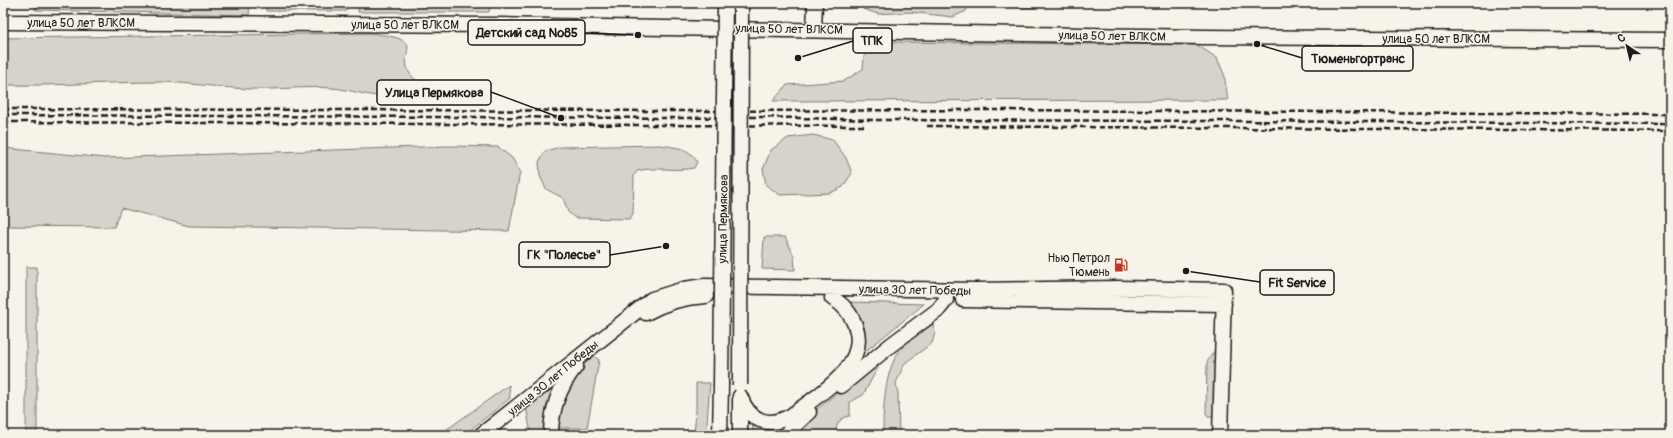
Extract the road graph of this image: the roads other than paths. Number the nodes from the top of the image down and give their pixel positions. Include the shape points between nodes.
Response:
1 (725, 3) edge
2 (741, 3) edge
3 (815, 3) edge
4 (3, 22) edge
5 (814, 30) junction
6 (1670, 40) edge
7 (946, 295) junction
8 (832, 298) junction
9 (1224, 304) junction
10 (606, 336) junction
11 (594, 345) junction
12 (839, 379) junction
13 (740, 390) junction
14 (720, 431) edge
15 (481, 435) edge
16 (551, 435) edge
17 (740, 435) edge
18 (785, 435) edge
19 (1220, 435) edge

1 - 14 street, улица Пермякова, bridge
2 - 13 street, улица Пермякова, bridge
3 - 5 street
4 - 5 street, улица 50 лет ВЛКСМ
5 - 6 street, улица 50 лет ВЛКСМ via 1209,37
7 - 8 street, улица 30 лет Победы
7 - 9 street, улица 30 лет Победы
7 - 9 street, улица 30 лет Победы via 1119,288 1224,290
7 - 10 street, улица 30 лет Победы via 704,286 652,299
7 - 12 street
7 - 18 street via 938,310 892,344
8 - 10 street, улица 30 лет Победы via 686,298 654,308
8 - 12 street via 846,307 858,331 858,345 854,358
9 - 19 street, улица 30 лет Победы
10 - 11 street, улица 30 лет Победы
11 - 15 street, улица 30 лет Победы
11 - 16 street via 572,370 560,391 553,412
12 - 13 street via 792,415 774,422 764,422 751,414 743,404
13 - 17 street, улица Пермякова

